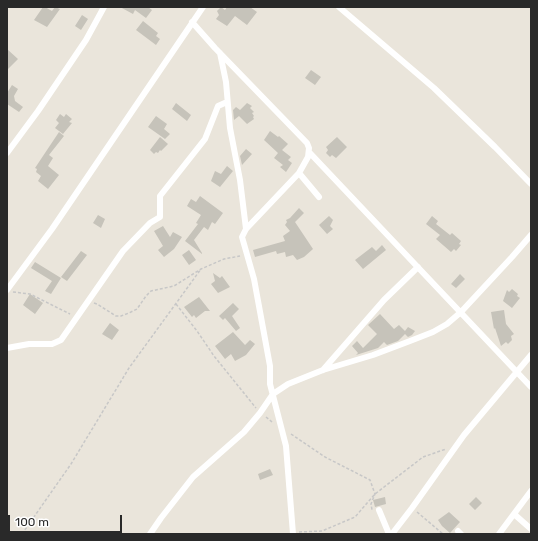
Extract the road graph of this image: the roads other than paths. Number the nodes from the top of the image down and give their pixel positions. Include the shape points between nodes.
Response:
1 (104, 7) edge
2 (203, 7) edge
3 (339, 7) edge
4 (192, 22) junction
5 (220, 52) junction
6 (227, 102) junction
7 (309, 152) junction
8 (7, 153) edge
9 (299, 173) junction
10 (531, 184) edge
11 (319, 197) dead end
12 (246, 229) junction
13 (531, 235) edge
14 (418, 267) junction
15 (7, 290) edge
16 (461, 312) junction
17 (7, 348) edge
18 (531, 356) edge
19 (323, 370) junction
20 (517, 372) junction
21 (531, 387) edge
22 (273, 394) junction
23 (531, 491) edge
24 (379, 510) road end
25 (514, 514) junction
26 (531, 529) edge
27 (293, 533) edge
28 (150, 534) edge
29 (391, 534) edge
30 (499, 534) edge

1 - 8 street via 86,40
2 - 4 street
3 - 10 street via 439,93
4 - 5 street
4 - 15 street via 52,229
5 - 6 street
5 - 7 street via 307,143
6 - 12 street
6 - 17 street via 218,106 205,139 160,196 160,217 150,223 123,252 61,340 52,344 29,344
7 - 9 street
7 - 14 street
9 - 11 street
9 - 12 street
12 - 22 street via 242,240 254,279
13 - 16 street
14 - 16 street
14 - 19 street via 384,300
16 - 19 street via 439,328 410,341
16 - 20 street
18 - 20 street
19 - 22 street via 288,384
20 - 21 street
20 - 29 street via 458,444
22 - 27 street via 286,453
22 - 28 street via 244,432 197,472
23 - 25 street
24 - 29 street
25 - 26 street
25 - 30 street

